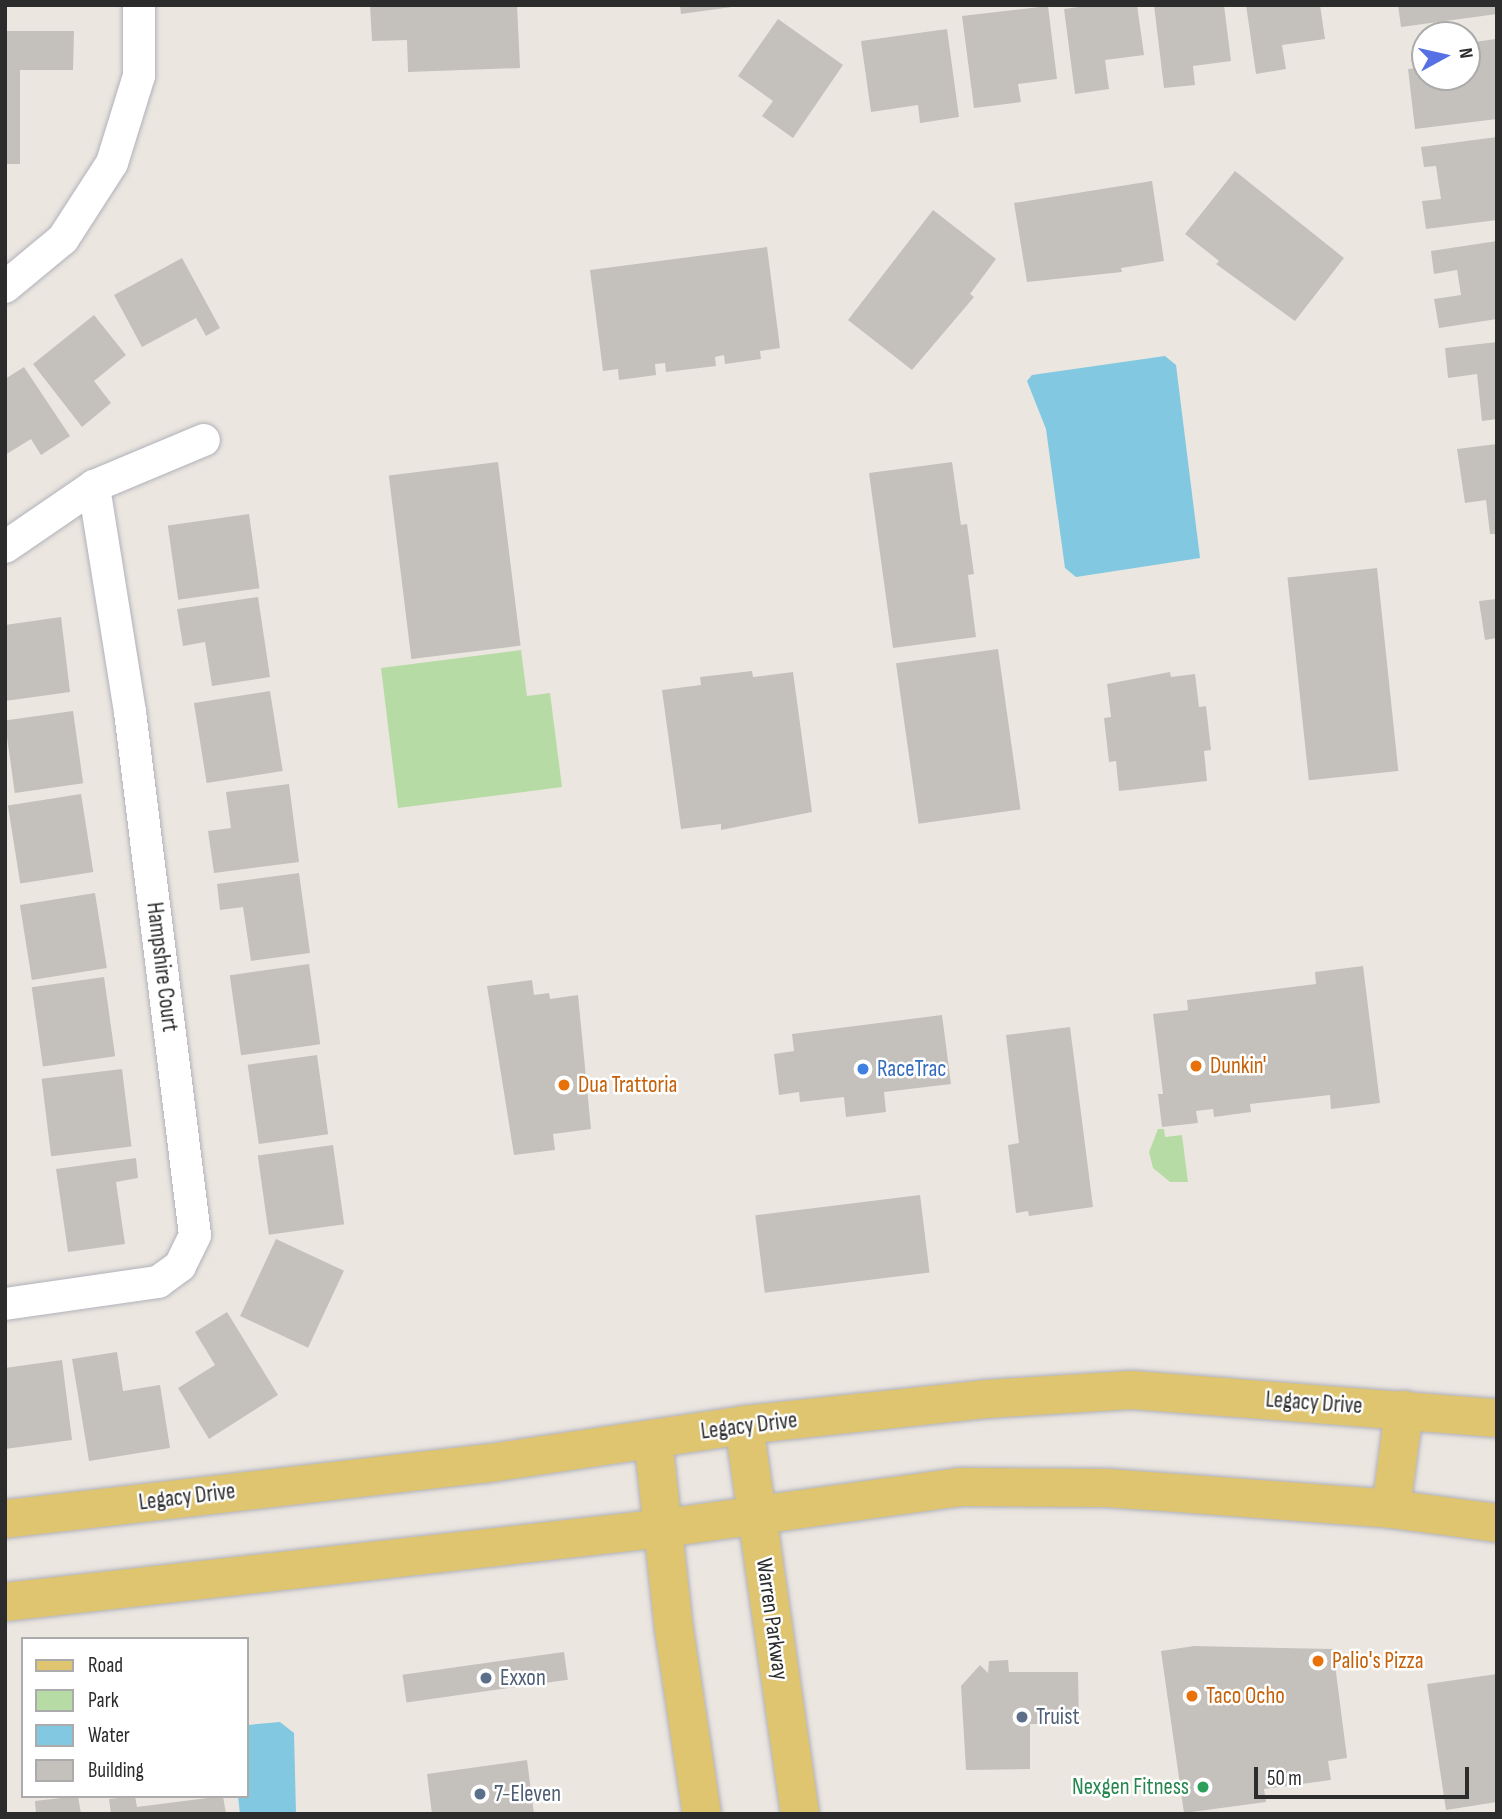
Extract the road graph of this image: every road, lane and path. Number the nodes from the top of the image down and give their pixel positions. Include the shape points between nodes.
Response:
1 (139, 5) edge
2 (5, 287) edge
3 (204, 440) dead end
4 (94, 486) junction
5 (5, 547) edge
6 (5, 1304) edge
7 (1404, 1410) junction
8 (1497, 1418) edge
9 (744, 1425) junction
10 (653, 1439) junction
11 (1391, 1509) junction
12 (758, 1516) junction
13 (5, 1519) edge
14 (1497, 1522) edge
15 (665, 1528) junction
16 (5, 1602) edge
17 (702, 1814) edge
18 (800, 1814) edge

1 - 2 street via 139,76 112,163 63,239
3 - 4 street
4 - 5 street
4 - 6 street, Hampshire Court via 130,712 195,1235 180,1266 158,1282
7 - 8 main road, Legacy Drive
7 - 9 main road, Legacy Drive via 1132,1390 986,1399
7 - 11 main road
9 - 10 main road, Legacy Drive
9 - 12 main road, Warren Parkway
10 - 13 main road, Legacy Drive via 484,1464
10 - 15 main road
11 - 12 main road via 1108,1488 961,1487
11 - 14 main road
12 - 15 main road
12 - 18 main road, Warren Parkway
15 - 16 main road
15 - 17 main road via 674,1629

